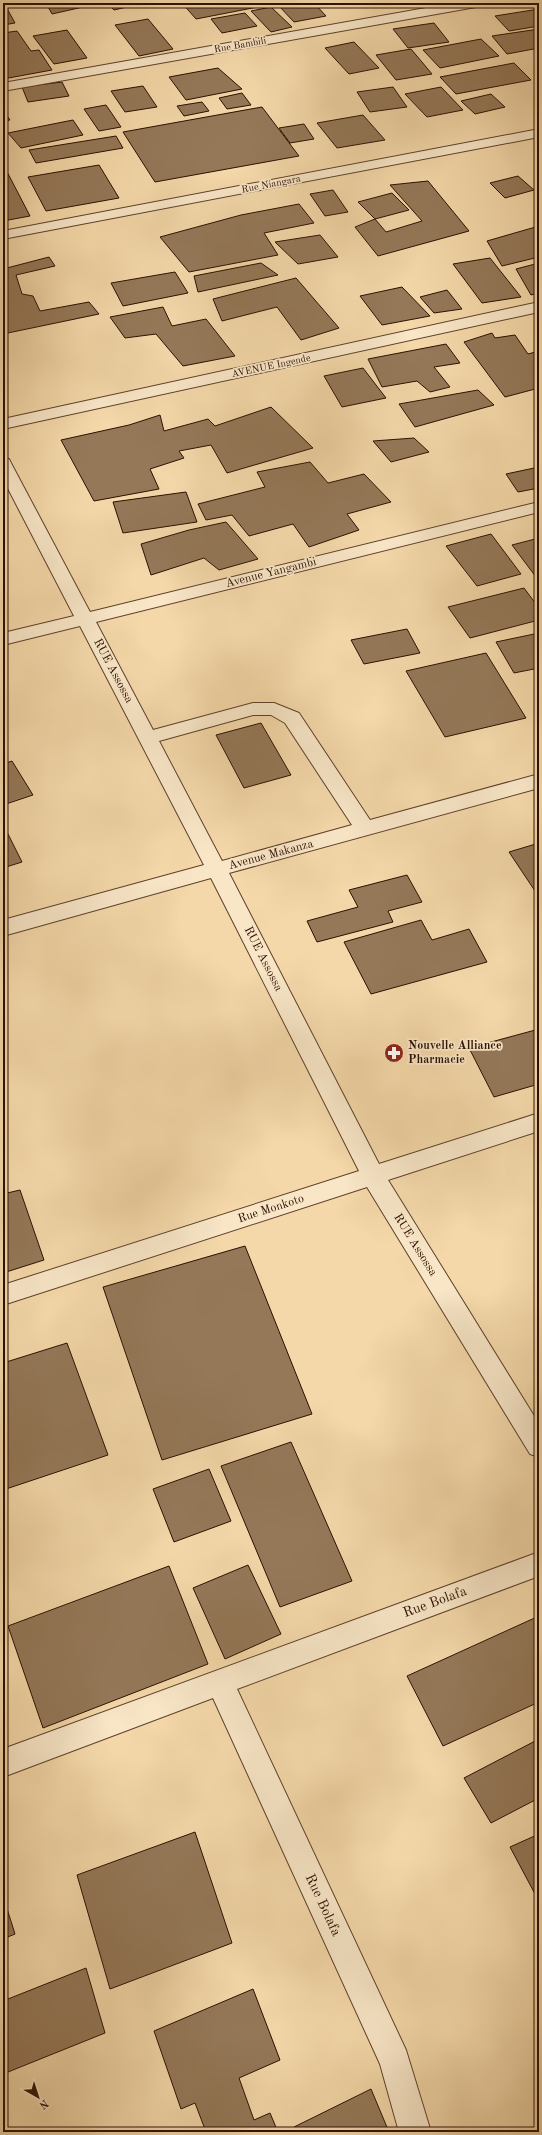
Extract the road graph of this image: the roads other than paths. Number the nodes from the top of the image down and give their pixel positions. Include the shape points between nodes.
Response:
1 (476, 3) edge
2 (3, 87) edge
3 (539, 133) edge
4 (3, 235) edge
5 (539, 307) edge
6 (3, 424) edge
7 (3, 463) edge
8 (539, 507) edge
9 (86, 619) junction
10 (3, 639) edge
11 (148, 738) junction
12 (539, 781) edge
13 (365, 829) junction
14 (218, 870) junction
15 (3, 928) edge
16 (539, 1122) edge
17 (373, 1176) junction
18 (3, 1295) edge
19 (539, 1446) edge
20 (539, 1564) edge
21 (219, 1682) junction
22 (3, 1763) edge
23 (415, 2132) edge

1 - 2 street, Rue Bambili
3 - 4 street, Rue Niangara
5 - 6 street, AVENUE Ingende
7 - 9 street, RUE Assossa
8 - 9 street, Avenue Yangambi
9 - 10 street, Avenue Yangambi
9 - 11 street, RUE Assossa
11 - 13 street via 253,709 274,709 292,718
11 - 14 street, RUE Assossa
12 - 13 street, Avenue Makanza
13 - 14 street, Avenue Makanza
14 - 15 street, Avenue Makanza
14 - 17 street, RUE Assossa
16 - 17 street, Rue Monkoto
17 - 18 street, Rue Monkoto
17 - 19 street, RUE Assossa
20 - 21 street, Rue Bolafa
21 - 22 street, Rue Bolafa
21 - 23 street, Rue Bolafa via 395,2062

